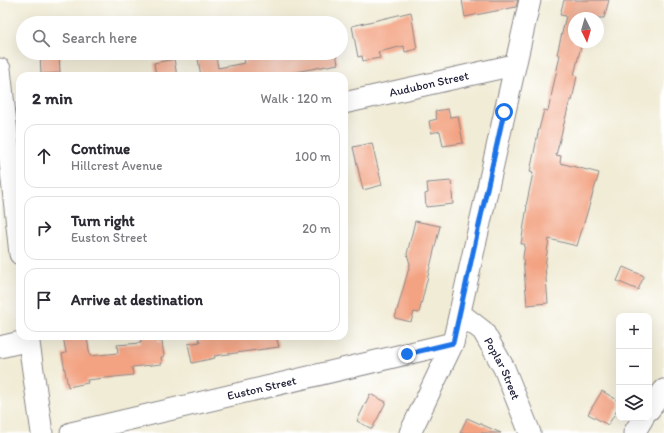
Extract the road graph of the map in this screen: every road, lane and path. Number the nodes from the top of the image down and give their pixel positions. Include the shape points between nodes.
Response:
1 (530, 0) edge
2 (514, 65) junction
3 (0, 69) edge
4 (348, 102) edge
5 (16, 176) edge
6 (461, 314) junction
7 (23, 340) edge
8 (29, 340) edge
9 (453, 343) junction
10 (0, 347) edge
11 (664, 390) edge
12 (652, 406) edge
13 (641, 421) edge
14 (42, 433) edge
15 (71, 433) edge
16 (410, 433) edge
17 (530, 433) edge
18 (634, 433) edge

1 - 2 street
2 - 4 street, Audubon Street
2 - 6 street
3 - 5 street
6 - 9 street
6 - 17 street, Poplar Street via 483,331 504,368
7 - 10 street
8 - 14 street
9 - 15 street, Euston Street
9 - 16 street
11 - 12 street
13 - 18 street

